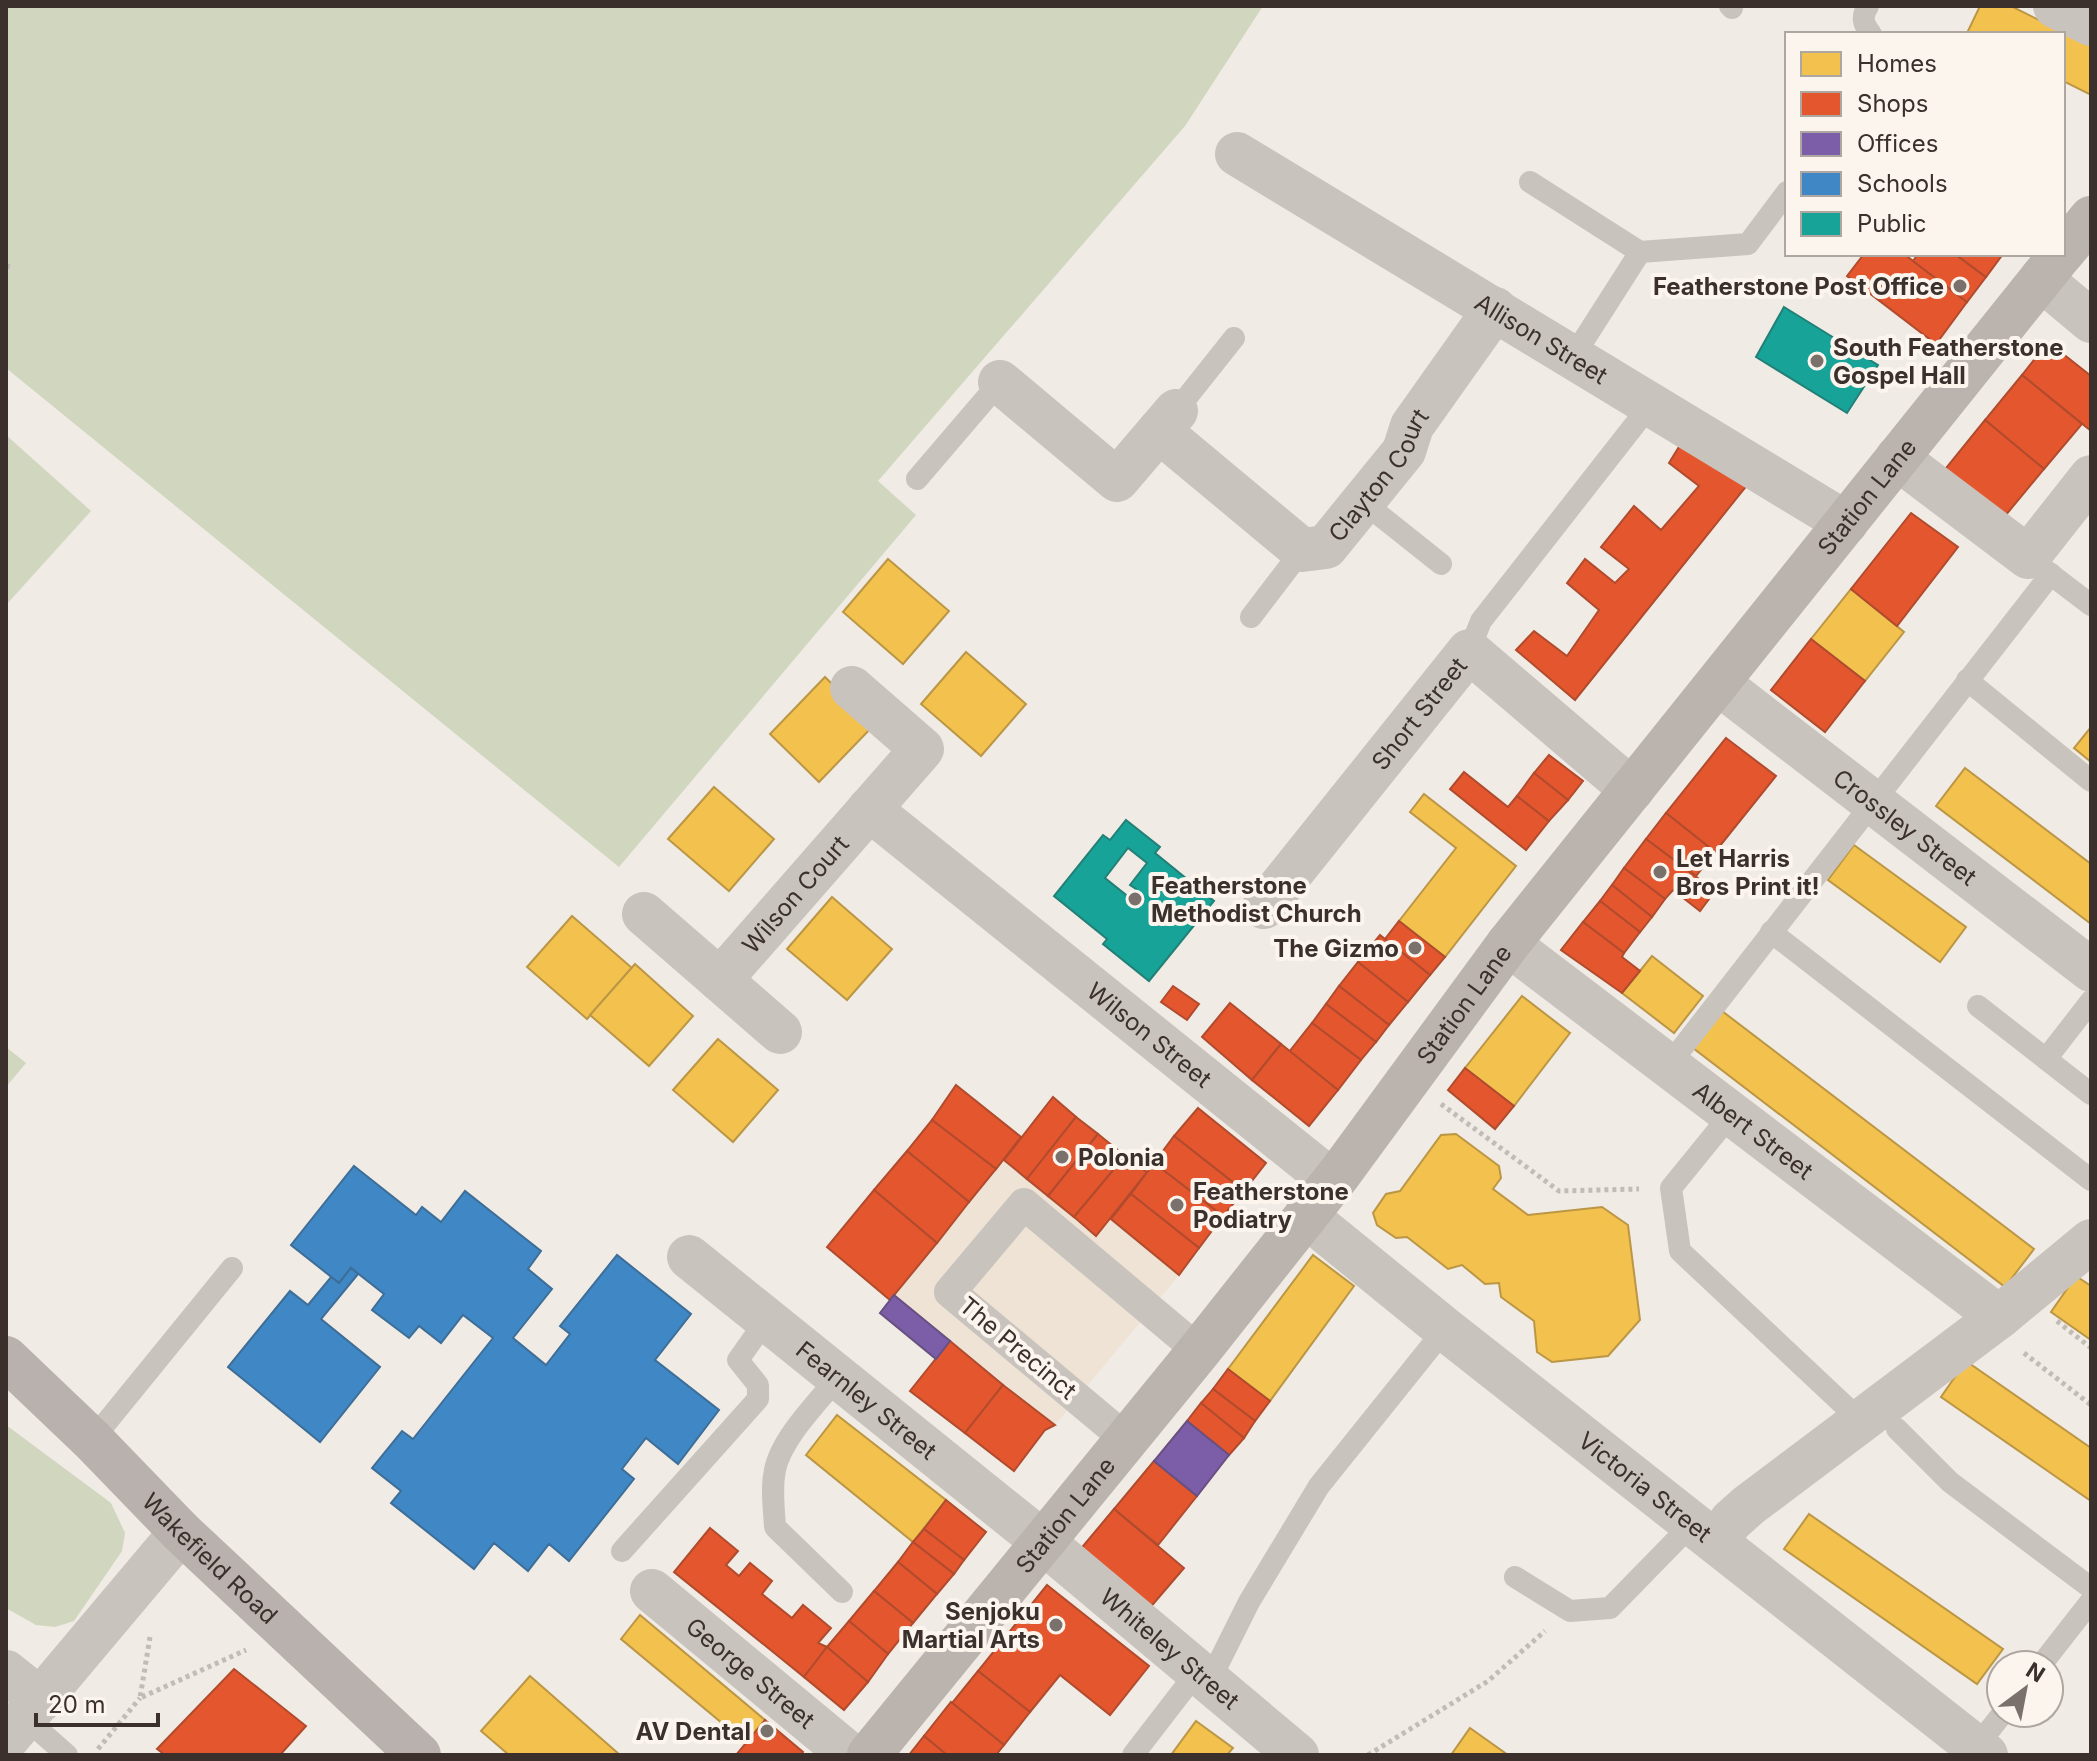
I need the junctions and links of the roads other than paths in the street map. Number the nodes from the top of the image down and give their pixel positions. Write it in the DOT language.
graph roads {
  1 [pos="1868,6"];
  2 [pos="2055,6"];
  3 [pos="2091,24"];
  4 [pos="1870,32"];
  5 [pos="1237,154"];
  6 [pos="1530,182"];
  7 [pos="1785,195"];
  8 [pos="2091,218"];
  9 [pos="2065,250"];
  10 [pos="1640,252"];
  11 [pos="2055,262"];
  12 [pos="1495,309"];
  13 [pos="2091,321"];
  14 [pos="1234,338"];
  15 [pos="1573,357"];
  16 [pos="1000,382"];
  17 [pos="1651,404"];
  18 [pos="1168,421"];
  19 [pos="1897,458"];
  20 [pos="2091,477"];
  21 [pos="917,479"];
  22 [pos="1363,502"];
  23 [pos="1846,523"];
  24 [pos="1302,550"];
  25 [pos="1441,564"];
  26 [pos="2039,566"];
  27 [pos="2091,605"];
  28 [pos="1251,617"];
  29 [pos="1469,651"];
  30 [pos="1967,680"];
  31 [pos="1718,683"];
  32 [pos="852,688"];
  33 [pos="2091,781"];
  34 [pos="1632,790"];
  35 [pos="1872,802"];
  36 [pos="869,809"];
  37 [pos="1264,907"];
  38 [pos="644,914"];
  39 [pos="1771,932"];
  40 [pos="1508,944"];
  41 [pos="2091,970"];
  42 [pos="720,980"];
  43 [pos="2091,1001"];
  44 [pos="1978,1006"];
  45 [pos="780,1032"];
  46 [pos="2046,1059"];
  47 [pos="1668,1066"];
  48 [pos="2091,1094"];
  49 [pos="1732,1113"];
  50 [pos="2091,1180"];
  51 [pos="1333,1182"];
  52 [pos="1306,1216"];
  53 [pos="2091,1241"];
  54 [pos="689,1257"];
  55 [pos="232,1268"];
  56 [pos="767,1319"];
  57 [pos="1994,1321"];
  58 [pos="1445,1329"];
  59 [pos="1199,1351"];
  60 [pos="6,1358"];
  61 [pos="839,1376"];
  62 [pos="1879,1425"];
  63 [pos="1126,1439"];
  64 [pos="92,1440"];
  65 [pos="181,1532"];
  66 [pos="1704,1533"];
  67 [pos="1043,1542"];
  68 [pos="622,1551"];
  69 [pos="1515,1577"];
  70 [pos="2091,1588"];
  71 [pos="652,1591"];
  72 [pos="842,1592"];
  73 [pos="2091,1601"];
  74 [pos="2054,1649"];
  75 [pos="6,1672"];
  76 [pos="1203,1677"];
  77 [pos="24,1719"];
  78 [pos="1989,1738"];
  79 [pos="67,1755"];
  80 [pos="419,1755"];
  81 [pos="850,1755"];
  82 [pos="869,1755"];
  83 [pos="1133,1755"];
  84 [pos="1297,1755"];
  1 -- 4 [label="lane"];
  2 -- 3 [label="street"];
  5 -- 12 [label="street, Allison Street"];
  6 -- 10 [label="lane"];
  7 -- 10 [label="lane"];
  8 -- 9 [label="main road, Station Lane"];
  10 -- 15 [label="lane"];
  11 -- 13 [label="street"];
  11 -- 19 [label="main road, Station Lane"];
  12 -- 15 [label="street, Allison Street"];
  12 -- 22 [label="street, Clayton Court"];
  14 -- 18 [label="lane"];
  15 -- 17 [label="street, Allison Street"];
  16 -- 18 [label="street"];
  16 -- 21 [label="lane"];
  17 -- 23 [label="street, Allison Street"];
  17 -- 29 [label="lane"];
  18 -- 24 [label="street, Clayton Court"];
  19 -- 23 [label="main road, Station Lane"];
  19 -- 26 [label="street"];
  20 -- 26 [label="street"];
  22 -- 24 [label="street, Clayton Court"];
  22 -- 25 [label="lane"];
  23 -- 31 [label="main road, Station Lane"];
  24 -- 28 [label="lane"];
  26 -- 27 [label="lane"];
  26 -- 30 [label="lane"];
  29 -- 34 [label="street, Short Street"];
  29 -- 37 [label="street, Short Street"];
  30 -- 33 [label="lane"];
  30 -- 35 [label="lane"];
  31 -- 34 [label="main road, Station Lane"];
  31 -- 35 [label="street, Crossley Street"];
  32 -- 36 [label="street, Wilson Court"];
  34 -- 40 [label="main road, Station Lane"];
  35 -- 39 [label="lane"];
  35 -- 41 [label="street, Crossley Street"];
  36 -- 42 [label="street, Wilson Court"];
  36 -- 51 [label="street, Wilson Street"];
  38 -- 42 [label="street"];
  39 -- 47 [label="lane"];
  39 -- 50 [label="lane"];
  40 -- 47 [label="street, Albert Street"];
  40 -- 51 [label="main road, Station Lane"];
  42 -- 45 [label="street"];
  43 -- 46 [label="lane"];
  44 -- 46 [label="lane"];
  46 -- 48 [label="lane"];
  47 -- 49 [label="street, Albert Street"];
  49 -- 57 [label="street, Albert Street"];
  49 -- 62 [label="lane"];
  51 -- 52 [label="main road, Station Lane"];
  52 -- 58 [label="street, Victoria Street"];
  52 -- 59 [label="main road, Station Lane"];
  53 -- 57 [label="street"];
  54 -- 56 [label="street, Fearnley Street"];
  55 -- 64 [label="lane"];
  56 -- 61 [label="street, Fearnley Street"];
  56 -- 68 [label="lane"];
  57 -- 62 [label="street"];
  58 -- 66 [label="street, Victoria Street"];
  58 -- 76 [label="lane"];
  59 -- 63 [label="main road, Station Lane"];
  59 -- 63 [label="street, The Precinct"];
  60 -- 64 [label="main road, Wakefield Road"];
  61 -- 67 [label="street, Fearnley Street"];
  61 -- 72 [label="lane"];
  62 -- 66 [label="street"];
  62 -- 70 [label="lane"];
  63 -- 67 [label="main road, Station Lane"];
  64 -- 65 [label="main road, Wakefield Road"];
  65 -- 77 [label="street"];
  65 -- 80 [label="main road, Wakefield Road"];
  66 -- 69 [label="lane"];
  66 -- 78 [label="street, Victoria Street"];
  67 -- 76 [label="street, Whiteley Street"];
  67 -- 82 [label="main road, Station Lane"];
  71 -- 81 [label="street, George Street"];
  73 -- 74 [label="lane"];
  75 -- 77 [label="street"];
  76 -- 83 [label="lane"];
  76 -- 84 [label="street, Whiteley Street"];
  77 -- 79 [label="lane"];
}
